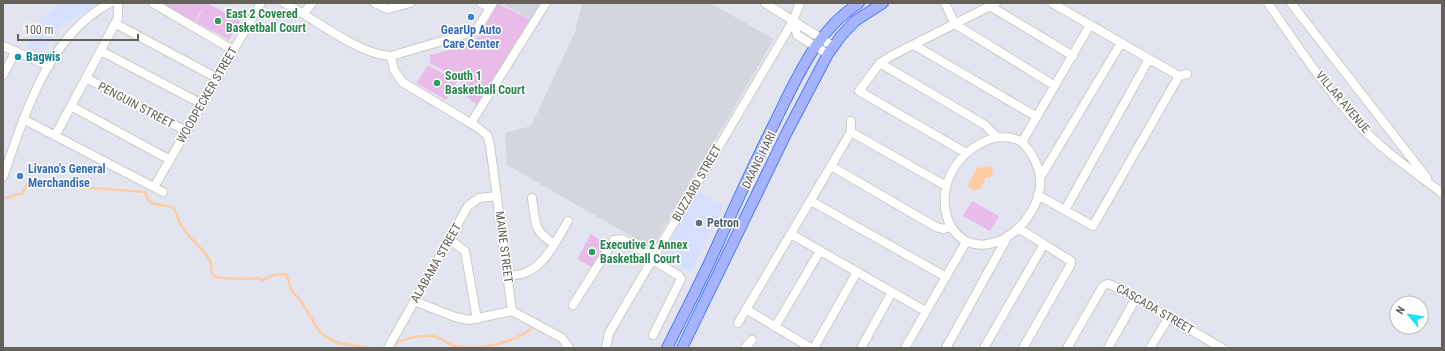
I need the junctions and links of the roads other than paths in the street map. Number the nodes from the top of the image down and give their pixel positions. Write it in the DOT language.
graph roads {
  1 [pos="110,3"];
  2 [pos="118,3"];
  3 [pos="153,3"];
  4 [pos="261,3"];
  5 [pos="284,3"];
  6 [pos="312,3"];
  7 [pos="375,3"];
  8 [pos="410,3"];
  9 [pos="482,3"];
  10 [pos="546,3"];
  11 [pos="765,3"];
  12 [pos="800,3"];
  13 [pos="859,3"];
  14 [pos="884,3"];
  15 [pos="945,3"];
  16 [pos="1052,3"];
  17 [pos="1268,3"];
  18 [pos="1291,3"];
  19 [pos="993,5"];
  20 [pos="492,6"];
  21 [pos="304,13"];
  22 [pos="793,21"];
  23 [pos="116,24"];
  24 [pos="955,24"];
  25 [pos="1090,25"];
  26 [pos="818,42"];
  27 [pos="1120,43"];
  28 [pos="914,45"];
  29 [pos="3,46"];
  30 [pos="233,50"];
  31 [pos="831,50"];
  32 [pos="16,51"];
  33 [pos="101,51"];
  34 [pos="391,56"];
  35 [pos="1073,56"];
  36 [pos="1149,59"];
  37 [pos="880,63"];
  38 [pos="49,66"];
  39 [pos="3,75"];
  40 [pos="86,78"];
  41 [pos="217,78"];
  42 [pos="1055,86"];
  43 [pos="202,104"];
  44 [pos="71,106"];
  45 [pos="1037,117"];
  46 [pos="23,119"];
  47 [pos="852,120"];
  48 [pos="471,123"];
  49 [pos="186,131"];
  50 [pos="852,132"];
  51 [pos="55,136"];
  52 [pos="997,137"];
  53 [pos="1022,142"];
  54 [pos="966,153"];
  55 [pos="170,160"];
  56 [pos="831,166"];
  57 [pos="3,177"];
  58 [pos="1040,178"];
  59 [pos="946,186"];
  60 [pos="154,187"];
  61 [pos="1434,187"];
  62 [pos="162,192"];
  63 [pos="1442,193"];
  64 [pos="1038,195"];
  65 [pos="497,196"];
  66 [pos="532,198"];
  67 [pos="811,201"];
  68 [pos="1065,210"];
  69 [pos="568,221"];
  70 [pos="951,227"];
  71 [pos="1018,228"];
  72 [pos="791,234"];
  73 [pos="1008,236"];
  74 [pos="449,239"];
  75 [pos="719,240"];
  76 [pos="966,242"];
  77 [pos="554,244"];
  78 [pos="1044,244"];
  79 [pos="732,246"];
  80 [pos="820,251"];
  81 [pos="653,258"];
  82 [pos="857,272"];
  83 [pos="508,276"];
  84 [pos="946,277"];
  85 [pos="892,292"];
  86 [pos="1136,298"];
  87 [pos="414,301"];
  88 [pos="573,305"];
  89 [pos="512,310"];
  90 [pos="746,310"];
  91 [pos="925,312"];
  92 [pos="1169,317"];
  93 [pos="477,319"];
  94 [pos="738,323"];
  95 [pos="775,327"];
  96 [pos="654,335"];
  97 [pos="752,340"];
  98 [pos="388,348"];
  99 [pos="569,348"];
  100 [pos="606,348"];
  101 [pos="667,348"];
  102 [pos="682,348"];
  103 [pos="745,348"];
  104 [pos="812,348"];
  105 [pos="861,348"];
  106 [pos="905,348"];
  107 [pos="946,348"];
  108 [pos="984,348"];
  109 [pos="1023,348"];
  110 [pos="1067,348"];
  111 [pos="1108,348"];
  112 [pos="1150,348"];
  113 [pos="1222,348"];
  1 -- 38 [label="street"];
  2 -- 23 [label="street"];
  3 -- 30 [label="street"];
  4 -- 30 [label="street, WOODPECKER STREET"];
  5 -- 21 [label="street"];
  6 -- 21 [label="street"];
  7 -- 8 [label="street"];
  9 -- 20 [label="street"];
  10 -- 48 [label="street"];
  11 -- 22 [label="street"];
  12 -- 22 [label="street, BUZZARD STREET"];
  13 -- 26 [label="main road, DAANG HARI"];
  14 -- 31 [label="main road, DAANG HARI"];
  15 -- 24 [label="street"];
  16 -- 25 [label="street"];
  17 -- 61 [label="street, VILLAR AVENUE"];
  18 -- 61 [label="street, VILLAR AVENUE"];
  19 -- 24 [label="street"];
  19 -- 35 [label="street"];
  20 -- 34 [label="street"];
  21 -- 34 [label="street"];
  22 -- 26 [label="street"];
  22 -- 81 [label="street, BUZZARD STREET"];
  23 -- 33 [label="street"];
  23 -- 41 [label="street"];
  24 -- 28 [label="street"];
  24 -- 42 [label="street"];
  25 -- 27 [label="street"];
  25 -- 35 [label="street"];
  26 -- 31 [label="street"];
  26 -- 75 [label="main road, DAANG HARI"];
  27 -- 36 [label="street"];
  27 -- 58 [label="street"];
  28 -- 37 [label="street"];
  28 -- 45 [label="street"];
  29 -- 32 [label="street"];
  30 -- 41 [label="street, WOODPECKER STREET"];
  31 -- 79 [label="main road, DAANG HARI"];
  32 -- 38 [label="street"];
  32 -- 39 [label="street"];
  33 -- 40 [label="street"];
  33 -- 43 [label="street"];
  34 -- 48 [label="street, MAINE STREET"];
  35 -- 42 [label="street"];
  36 -- 68 [label="street"];
  36 -- 68 [label="street"];
  37 -- 52 [label="street"];
  37 -- 54 [label="street"];
  38 -- 46 [label="street"];
  40 -- 44 [label="street"];
  40 -- 49 [label="street, PENGUIN STREET"];
  41 -- 43 [label="street, WOODPECKER STREET"];
  42 -- 45 [label="street"];
  43 -- 49 [label="street, WOODPECKER STREET"];
  44 -- 51 [label="street"];
  44 -- 55 [label="street"];
  45 -- 53 [label="street"];
  46 -- 51 [label="street"];
  46 -- 57 [label="street"];
  47 -- 50 [label="street"];
  48 -- 65 [label="street, MAINE STREET"];
  49 -- 55 [label="street, WOODPECKER STREET"];
  50 -- 56 [label="street"];
  50 -- 59 [label="street"];
  51 -- 60 [label="street"];
  52 -- 53 [label="street"];
  52 -- 54 [label="street"];
  53 -- 58 [label="street"];
  54 -- 59 [label="street"];
  55 -- 60 [label="street, WOODPECKER STREET"];
  56 -- 67 [label="street"];
  56 -- 70 [label="street"];
  58 -- 64 [label="street"];
  59 -- 70 [label="street"];
  60 -- 62 [label="street"];
  61 -- 63 [label="street, VILLAR AVENUE"];
  64 -- 68 [label="street"];
  64 -- 71 [label="street"];
  65 -- 74 [label="street, ALABAMA STREET"];
  65 -- 83 [label="street, MAINE STREET"];
  66 -- 77 [label="street"];
  67 -- 72 [label="street"];
  67 -- 84 [label="street"];
  69 -- 77 [label="street"];
  70 -- 76 [label="street"];
  71 -- 73 [label="street"];
  71 -- 78 [label="street"];
  72 -- 80 [label="street"];
  72 -- 90 [label="street"];
  73 -- 76 [label="street"];
  73 -- 107 [label="street"];
  74 -- 87 [label="street, ALABAMA STREET"];
  74 -- 93 [label="street"];
  75 -- 79 [label="main road"];
  75 -- 101 [label="main road, DAANG HARI"];
  76 -- 84 [label="street"];
  77 -- 83 [label="street"];
  78 -- 108 [label="street"];
  78 -- 109 [label="street"];
  79 -- 102 [label="main road, DAANG HARI"];
  80 -- 82 [label="street"];
  80 -- 95 [label="street"];
  81 -- 88 [label="street"];
  81 -- 96 [label="street"];
  81 -- 100 [label="street, BUZZARD STREET"];
  82 -- 85 [label="street"];
  82 -- 104 [label="street"];
  83 -- 89 [label="street, MAINE STREET"];
  84 -- 91 [label="street"];
  85 -- 91 [label="street"];
  85 -- 105 [label="street"];
  86 -- 92 [label="street, CASCADA STREET"];
  86 -- 110 [label="street, CASCADA STREET"];
  86 -- 111 [label="street"];
  87 -- 93 [label="street"];
  87 -- 98 [label="street, ALABAMA STREET"];
  89 -- 93 [label="street"];
  89 -- 99 [label="street"];
  90 -- 94 [label="street"];
  90 -- 95 [label="street"];
  91 -- 106 [label="street"];
  92 -- 112 [label="street"];
  92 -- 113 [label="street, CASCADA STREET"];
  95 -- 104 [label="street"];
  97 -- 103 [label="street"];
}
